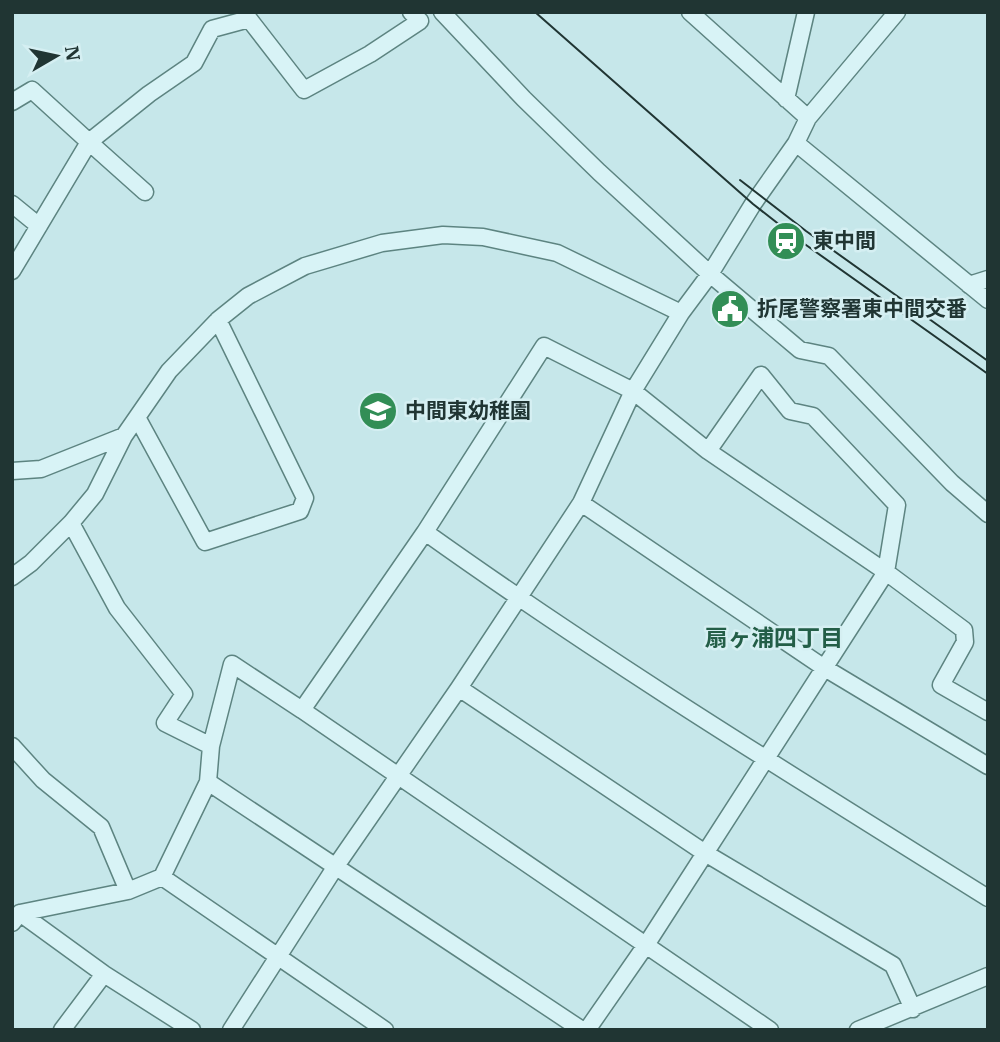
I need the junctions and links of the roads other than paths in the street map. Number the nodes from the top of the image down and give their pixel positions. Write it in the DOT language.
graph roads {
  1 [pos="411,12"];
  2 [pos="442,12"];
  3 [pos="690,12"];
  4 [pos="806,12"];
  5 [pos="897,12"];
  6 [pos="786,99"];
  7 [pos="12,102"];
  8 [pos="808,118"];
  9 [pos="89,142"];
  10 [pos="796,144"];
  11 [pos="145,192"];
  12 [pos="12,204"];
  13 [pos="39,226"];
  14 [pos="12,271"];
  15 [pos="710,274"];
  16 [pos="988,279"];
  17 [pos="969,285"];
  18 [pos="988,300"];
  19 [pos="681,313"];
  20 [pos="218,320"];
  21 [pos="633,391"];
  22 [pos="138,419"];
  23 [pos="124,436"];
  24 [pos="708,451"];
  25 [pos="12,471"];
  26 [pos="580,503"];
  27 [pos="988,514"];
  28 [pos="71,523"];
  29 [pos="425,532"];
  30 [pos="886,572"];
  31 [pos="12,577"];
  32 [pos="516,597"];
  33 [pos="823,667"];
  34 [pos="459,688"];
  35 [pos="302,710"];
  36 [pos="988,712"];
  37 [pos="12,746"];
  38 [pos="211,746"];
  39 [pos="765,759"];
  40 [pos="988,766"];
  41 [pos="398,775"];
  42 [pos="208,782"];
  43 [pos="705,853"];
  44 [pos="336,866"];
  45 [pos="162,877"];
  46 [pos="128,891"];
  47 [pos="988,898"];
  48 [pos="16,918"];
  49 [pos="646,945"];
  50 [pos="278,957"];
  51 [pos="104,974"];
  52 [pos="988,976"];
  53 [pos="912,1009"];
  54 [pos="62,1030"];
  55 [pos="192,1030"];
  56 [pos="231,1030"];
  57 [pos="385,1030"];
  58 [pos="585,1030"];
  59 [pos="770,1030"];
  60 [pos="858,1030"];
  1 -- 9 [label="street"];
  2 -- 15 [label="street"];
  3 -- 6 [label="street"];
  4 -- 6 [label="street"];
  5 -- 8 [label="street"];
  6 -- 8 [label="street"];
  7 -- 9 [label="street"];
  8 -- 10 [label="street"];
  9 -- 11 [label="street"];
  9 -- 13 [label="street"];
  10 -- 15 [label="street"];
  10 -- 17 [label="street"];
  12 -- 13 [label="street"];
  13 -- 14 [label="street"];
  15 -- 19 [label="street"];
  15 -- 27 [label="street"];
  16 -- 17 [label="street"];
  17 -- 18 [label="street"];
  19 -- 20 [label="street"];
  19 -- 21 [label="street"];
  20 -- 22 [label="street"];
  20 -- 22 [label="street"];
  21 -- 24 [label="street"];
  21 -- 26 [label="street"];
  21 -- 29 [label="street"];
  22 -- 23 [label="street"];
  23 -- 25 [label="street"];
  23 -- 28 [label="street"];
  24 -- 30 [label="street"];
  24 -- 30 [label="street"];
  26 -- 32 [label="street"];
  26 -- 33 [label="street"];
  28 -- 31 [label="street"];
  28 -- 38 [label="street"];
  29 -- 32 [label="street"];
  29 -- 35 [label="street"];
  30 -- 33 [label="street"];
  30 -- 36 [label="street"];
  32 -- 34 [label="street"];
  32 -- 39 [label="street"];
  33 -- 39 [label="street"];
  33 -- 40 [label="street"];
  34 -- 41 [label="street"];
  34 -- 43 [label="street"];
  35 -- 38 [label="street"];
  35 -- 41 [label="street"];
  37 -- 46 [label="street"];
  38 -- 42 [label="street"];
  39 -- 43 [label="street"];
  39 -- 47 [label="street"];
  41 -- 44 [label="street"];
  41 -- 49 [label="street"];
  42 -- 44 [label="street"];
  42 -- 45 [label="street"];
  43 -- 49 [label="street"];
  43 -- 53 [label="street"];
  44 -- 50 [label="street"];
  44 -- 58 [label="street"];
  45 -- 46 [label="street"];
  45 -- 50 [label="street"];
  46 -- 48 [label="street"];
  48 -- 51 [label="street"];
  49 -- 58 [label="street"];
  49 -- 59 [label="street"];
  50 -- 56 [label="street"];
  50 -- 57 [label="street"];
  51 -- 54 [label="street"];
  51 -- 55 [label="street"];
  52 -- 53 [label="street"];
  53 -- 60 [label="street"];
}
